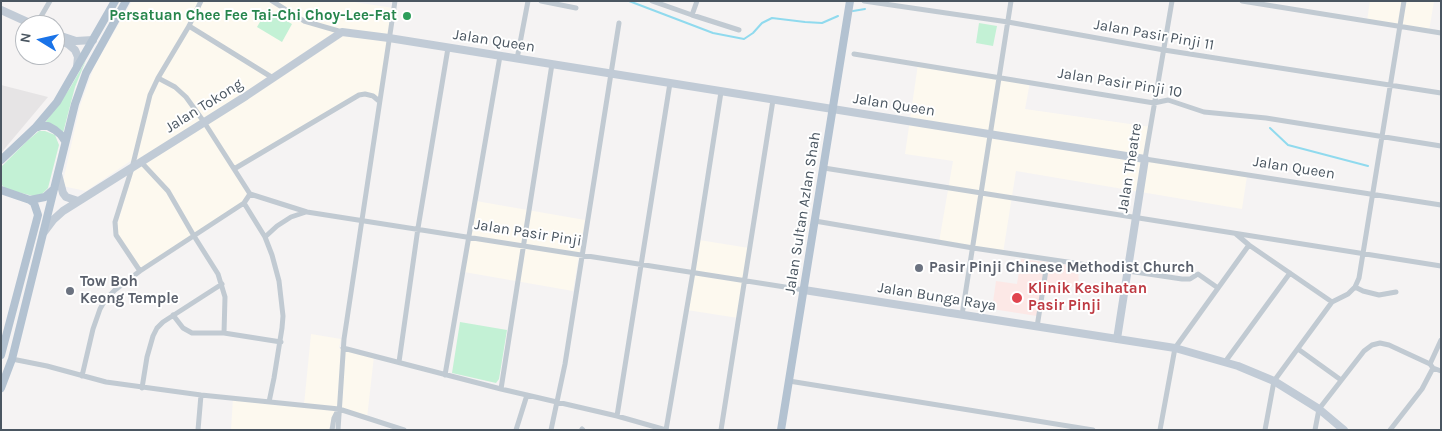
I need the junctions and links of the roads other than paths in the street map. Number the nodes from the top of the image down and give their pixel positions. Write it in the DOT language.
graph roads {
  1 [pos="50,1"];
  2 [pos="115,1"];
  3 [pos="126,1"];
  4 [pos="201,1"];
  5 [pos="395,1"];
  6 [pos="528,1"];
  7 [pos="540,1"];
  8 [pos="652,1"];
  9 [pos="697,1"];
  10 [pos="850,1"];
  11 [pos="864,1"];
  12 [pos="1011,1"];
  13 [pos="1172,1"];
  14 [pos="1242,1"];
  15 [pos="1404,1"];
  16 [pos="275,2"];
  17 [pos="576,8"];
  18 [pos="1,10"];
  19 [pos="41,15"];
  20 [pos="692,15"];
  21 [pos="15,16"];
  22 [pos="1008,22"];
  23 [pos="619,23"];
  24 [pos="189,26"];
  25 [pos="1400,26"];
  26 [pos="739,30"];
  27 [pos="342,32"];
  28 [pos="1441,33"];
  29 [pos="65,37"];
  30 [pos="389,38"];
  31 [pos="93,40"];
  32 [pos="65,43"];
  33 [pos="448,48"];
  34 [pos="1164,50"];
  35 [pos="854,54"];
  36 [pos="500,56"];
  37 [pos="517,59"];
  38 [pos="552,64"];
  39 [pos="76,69"];
  40 [pos="610,74"];
  41 [pos="999,77"];
  42 [pos="158,78"];
  43 [pos="273,78"];
  44 [pos="670,83"];
  45 [pos="1391,86"];
  46 [pos="721,92"];
  47 [pos="1441,93"];
  48 [pos="773,100"];
  49 [pos="379,101"];
  50 [pos="1154,103"];
  51 [pos="833,110"];
  52 [pos="204,122"];
  53 [pos="35,128"];
  54 [pos="990,134"];
  55 [pos="1383,137"];
  56 [pos="65,141"];
  57 [pos="1441,146"];
  58 [pos="2,159"];
  59 [pos="1145,159"];
  60 [pos="141,162"];
  61 [pos="132,168"];
  62 [pos="824,168"];
  63 [pos="234,170"];
  64 [pos="58,173"];
  65 [pos="54,189"];
  66 [pos="2,192"];
  67 [pos="981,193"];
  68 [pos="250,194"];
  69 [pos="1373,195"];
  70 [pos="30,200"];
  71 [pos="78,201"];
  72 [pos="244,203"];
  73 [pos="1441,205"];
  74 [pos="307,212"];
  75 [pos="1136,217"];
  76 [pos="362,220"];
  77 [pos="815,221"];
  78 [pos="418,228"];
  79 [pos="44,232"];
  80 [pos="1235,233"];
  81 [pos="194,236"];
  82 [pos="468,236"];
  83 [pos="265,237"];
  84 [pos="524,245"];
  85 [pos="1249,245"];
  86 [pos="973,248"];
  87 [pos="1364,254"];
  88 [pos="582,255"];
  89 [pos="641,264"];
  90 [pos="1441,266"];
  91 [pos="1046,270"];
  92 [pos="1128,270"];
  93 [pos="140,271"];
  94 [pos="693,272"];
  95 [pos="1290,273"];
  96 [pos="744,280"];
  97 [pos="222,284"];
  98 [pos="1355,286"];
  99 [pos="1218,288"];
  100 [pos="804,290"];
  101 [pos="1396,292"];
  102 [pos="1332,302"];
  103 [pos="173,315"];
  104 [pos="962,315"];
  105 [pos="1037,327"];
  106 [pos="224,334"];
  107 [pos="1117,339"];
  108 [pos="1441,340"];
  109 [pos="281,342"];
  110 [pos="343,348"];
  111 [pos="1175,348"];
  112 [pos="1298,349"];
  113 [pos="1,355"];
  114 [pos="12,359"];
  115 [pos="399,362"];
  116 [pos="1225,362"];
  117 [pos="1431,366"];
  118 [pos="1441,370"];
  119 [pos="445,375"];
  120 [pos="82,376"];
  121 [pos="1341,380"];
  122 [pos="789,381"];
  123 [pos="1274,381"];
  124 [pos="1,388"];
  125 [pos="142,388"];
  126 [pos="501,389"];
  127 [pos="527,395"];
  128 [pos="201,396"];
  129 [pos="557,401"];
  130 [pos="269,402"];
  131 [pos="339,409"];
  132 [pos="1319,409"];
  133 [pos="618,416"];
  134 [pos="1050,423"];
  135 [pos="648,427"];
  136 [pos="198,430"];
  137 [pos="332,430"];
  138 [pos="338,430"];
  139 [pos="404,430"];
  140 [pos="516,430"];
  141 [pos="551,430"];
  142 [pos="666,430"];
  143 [pos="721,430"];
  144 [pos="781,430"];
  145 [pos="1049,430"];
  146 [pos="1093,430"];
  147 [pos="1160,430"];
  148 [pos="1266,430"];
  149 [pos="1315,430"];
  150 [pos="1344,430"];
  151 [pos="1390,430"];
  1 -- 19 [label="street"];
  2 -- 31 [label="main road"];
  3 -- 56 [label="main road"];
  4 -- 24 [label="street"];
  5 -- 30 [label="street"];
  6 -- 37 [label="street"];
  7 -- 17 [label="street"];
  8 -- 20 [label="street"];
  9 -- 20 [label="street"];
  10 -- 51 [label="main road, Jalan Sultan Azlan Shah"];
  11 -- 22 [label="street, Jalan Pasir Pinji 11"];
  12 -- 22 [label="street"];
  13 -- 34 [label="street, Jalan Theatre"];
  14 -- 25 [label="street"];
  15 -- 25 [label="street"];
  16 -- 27 [label="street"];
  18 -- 21 [label="main road"];
  20 -- 26 [label="street"];
  22 -- 34 [label="street, Jalan Pasir Pinji 11"];
  22 -- 41 [label="street"];
  23 -- 40 [label="street"];
  24 -- 42 [label="street"];
  24 -- 43 [label="street"];
  25 -- 28 [label="street"];
  25 -- 45 [label="street"];
  27 -- 30 [label="main road, Jalan Queen"];
  27 -- 43 [label="main road, Jalan Tokong"];
  29 -- 31 [label="main road"];
  30 -- 33 [label="main road, Jalan Queen"];
  30 -- 49 [label="street"];
  31 -- 39 [label="main road"];
  32 -- 39 [label="main road"];
  33 -- 36 [label="main road, Jalan Queen"];
  33 -- 78 [label="street"];
  34 -- 45 [label="street, Jalan Pasir Pinji 11"];
  34 -- 50 [label="street, Jalan Theatre"];
  35 -- 41 [label="street, Jalan Pasir Pinji 10"];
  36 -- 37 [label="main road, Jalan Queen"];
  36 -- 82 [label="street"];
  37 -- 38 [label="main road, Jalan Queen"];
  38 -- 40 [label="main road, Jalan Queen"];
  38 -- 84 [label="street"];
  39 -- 53 [label="main road"];
  40 -- 44 [label="main road, Jalan Queen"];
  40 -- 88 [label="street"];
  41 -- 50 [label="street, Jalan Pasir Pinji 10"];
  41 -- 54 [label="street"];
  42 -- 52 [label="street"];
  42 -- 61 [label="street"];
  43 -- 52 [label="main road, Jalan Tokong"];
  44 -- 46 [label="main road, Jalan Queen"];
  44 -- 89 [label="street"];
  45 -- 47 [label="street, Jalan Pasir Pinji 11"];
  45 -- 55 [label="street"];
  46 -- 48 [label="main road, Jalan Queen"];
  46 -- 94 [label="street"];
  48 -- 51 [label="main road, Jalan Queen"];
  48 -- 96 [label="street"];
  49 -- 63 [label="street"];
  49 -- 76 [label="street"];
  50 -- 55 [label="street, Jalan Pasir Pinji 10"];
  50 -- 59 [label="street, Jalan Theatre"];
  51 -- 54 [label="main road, Jalan Queen"];
  51 -- 62 [label="main road, Jalan Sultan Azlan Shah"];
  52 -- 60 [label="main road, Jalan Tokong"];
  52 -- 63 [label="street"];
  53 -- 56 [label="main road"];
  53 -- 58 [label="main road"];
  54 -- 59 [label="main road, Jalan Queen"];
  54 -- 67 [label="street"];
  55 -- 57 [label="street, Jalan Pasir Pinji 10"];
  55 -- 69 [label="street"];
  56 -- 64 [label="main road"];
  59 -- 69 [label="street, Jalan Queen"];
  59 -- 75 [label="main road, Jalan Theatre"];
  60 -- 61 [label="main road, Jalan Tokong"];
  60 -- 81 [label="street"];
  61 -- 71 [label="main road, Jalan Tokong"];
  61 -- 93 [label="street"];
  62 -- 67 [label="street"];
  62 -- 77 [label="main road, Jalan Sultan Azlan Shah"];
  63 -- 68 [label="street"];
  64 -- 65 [label="main road"];
  64 -- 71 [label="main road"];
  65 -- 70 [label="main road"];
  65 -- 79 [label="main road"];
  66 -- 70 [label="main road"];
  67 -- 75 [label="street"];
  67 -- 86 [label="street"];
  68 -- 72 [label="street"];
  68 -- 74 [label="street, Jalan Pasir Pinji"];
  69 -- 73 [label="street, Jalan Queen"];
  69 -- 87 [label="street"];
  70 -- 113 [label="main road"];
  71 -- 79 [label="main road, Jalan Tokong"];
  72 -- 81 [label="street"];
  72 -- 83 [label="street"];
  74 -- 76 [label="street, Jalan Pasir Pinji"];
  74 -- 83 [label="street"];
  75 -- 80 [label="street"];
  75 -- 92 [label="main road, Jalan Theatre"];
  76 -- 78 [label="street, Jalan Pasir Pinji"];
  76 -- 110 [label="street"];
  77 -- 86 [label="street"];
  77 -- 100 [label="main road, Jalan Sultan Azlan Shah"];
  78 -- 82 [label="street, Jalan Pasir Pinji"];
  78 -- 115 [label="street"];
  79 -- 114 [label="main road"];
  80 -- 85 [label="street"];
  80 -- 87 [label="street"];
  81 -- 93 [label="street"];
  81 -- 97 [label="street"];
  82 -- 84 [label="street, Jalan Pasir Pinji"];
  82 -- 119 [label="street"];
  83 -- 109 [label="street"];
  84 -- 88 [label="street, Jalan Pasir Pinji"];
  84 -- 126 [label="street"];
  85 -- 95 [label="street"];
  85 -- 99 [label="street"];
  86 -- 92 [label="street"];
  86 -- 104 [label="street"];
  87 -- 90 [label="street"];
  87 -- 98 [label="street"];
  88 -- 89 [label="street, Jalan Pasir Pinji"];
  88 -- 129 [label="street"];
  89 -- 94 [label="street, Jalan Pasir Pinji"];
  89 -- 133 [label="street"];
  91 -- 105 [label="street"];
  92 -- 99 [label="street"];
  92 -- 107 [label="main road, Jalan Theatre"];
  93 -- 120 [label="street"];
  94 -- 96 [label="street, Jalan Pasir Pinji"];
  94 -- 142 [label="street"];
  95 -- 102 [label="street"];
  95 -- 116 [label="street"];
  96 -- 100 [label="street, Jalan Pasir Pinji"];
  96 -- 143 [label="street"];
  97 -- 103 [label="street"];
  97 -- 106 [label="street"];
  98 -- 101 [label="street"];
  98 -- 102 [label="street"];
  99 -- 111 [label="street"];
  100 -- 104 [label="main road, Jalan Bunga Raya"];
  100 -- 122 [label="main road, Jalan Sultan Azlan Shah"];
  102 -- 112 [label="street"];
  103 -- 106 [label="street"];
  103 -- 125 [label="street"];
  104 -- 105 [label="main road, Jalan Bunga Raya"];
  105 -- 107 [label="main road, Jalan Bunga Raya"];
  106 -- 109 [label="street"];
  107 -- 111 [label="main road, Jalan Bunga Raya"];
  108 -- 117 [label="street"];
  109 -- 130 [label="street"];
  110 -- 115 [label="street"];
  110 -- 131 [label="street"];
  111 -- 116 [label="main road, Jalan Bunga Raya"];
  111 -- 147 [label="street"];
  112 -- 121 [label="street"];
  112 -- 123 [label="street"];
  114 -- 120 [label="street"];
  114 -- 124 [label="main road"];
  115 -- 119 [label="street"];
  116 -- 123 [label="main road, Jalan Bunga Raya"];
  117 -- 118 [label="street"];
  117 -- 121 [label="street"];
  117 -- 151 [label="street"];
  119 -- 126 [label="street"];
  120 -- 125 [label="street"];
  121 -- 132 [label="street"];
  122 -- 134 [label="street"];
  122 -- 144 [label="main road, Jalan Sultan Azlan Shah"];
  123 -- 132 [label="main road, Jalan Bunga Raya"];
  123 -- 148 [label="street"];
  125 -- 128 [label="street"];
  126 -- 127 [label="street"];
  127 -- 129 [label="street"];
  127 -- 140 [label="street"];
  128 -- 130 [label="street"];
  128 -- 136 [label="street"];
  129 -- 133 [label="street"];
  129 -- 141 [label="street"];
  130 -- 131 [label="street"];
  131 -- 137 [label="street"];
  131 -- 138 [label="street"];
  131 -- 139 [label="street"];
  132 -- 149 [label="street"];
  132 -- 150 [label="main road, Jalan Bunga Raya"];
  133 -- 135 [label="street"];
  134 -- 145 [label="street"];
  134 -- 146 [label="street"];
  135 -- 142 [label="street"];
}
